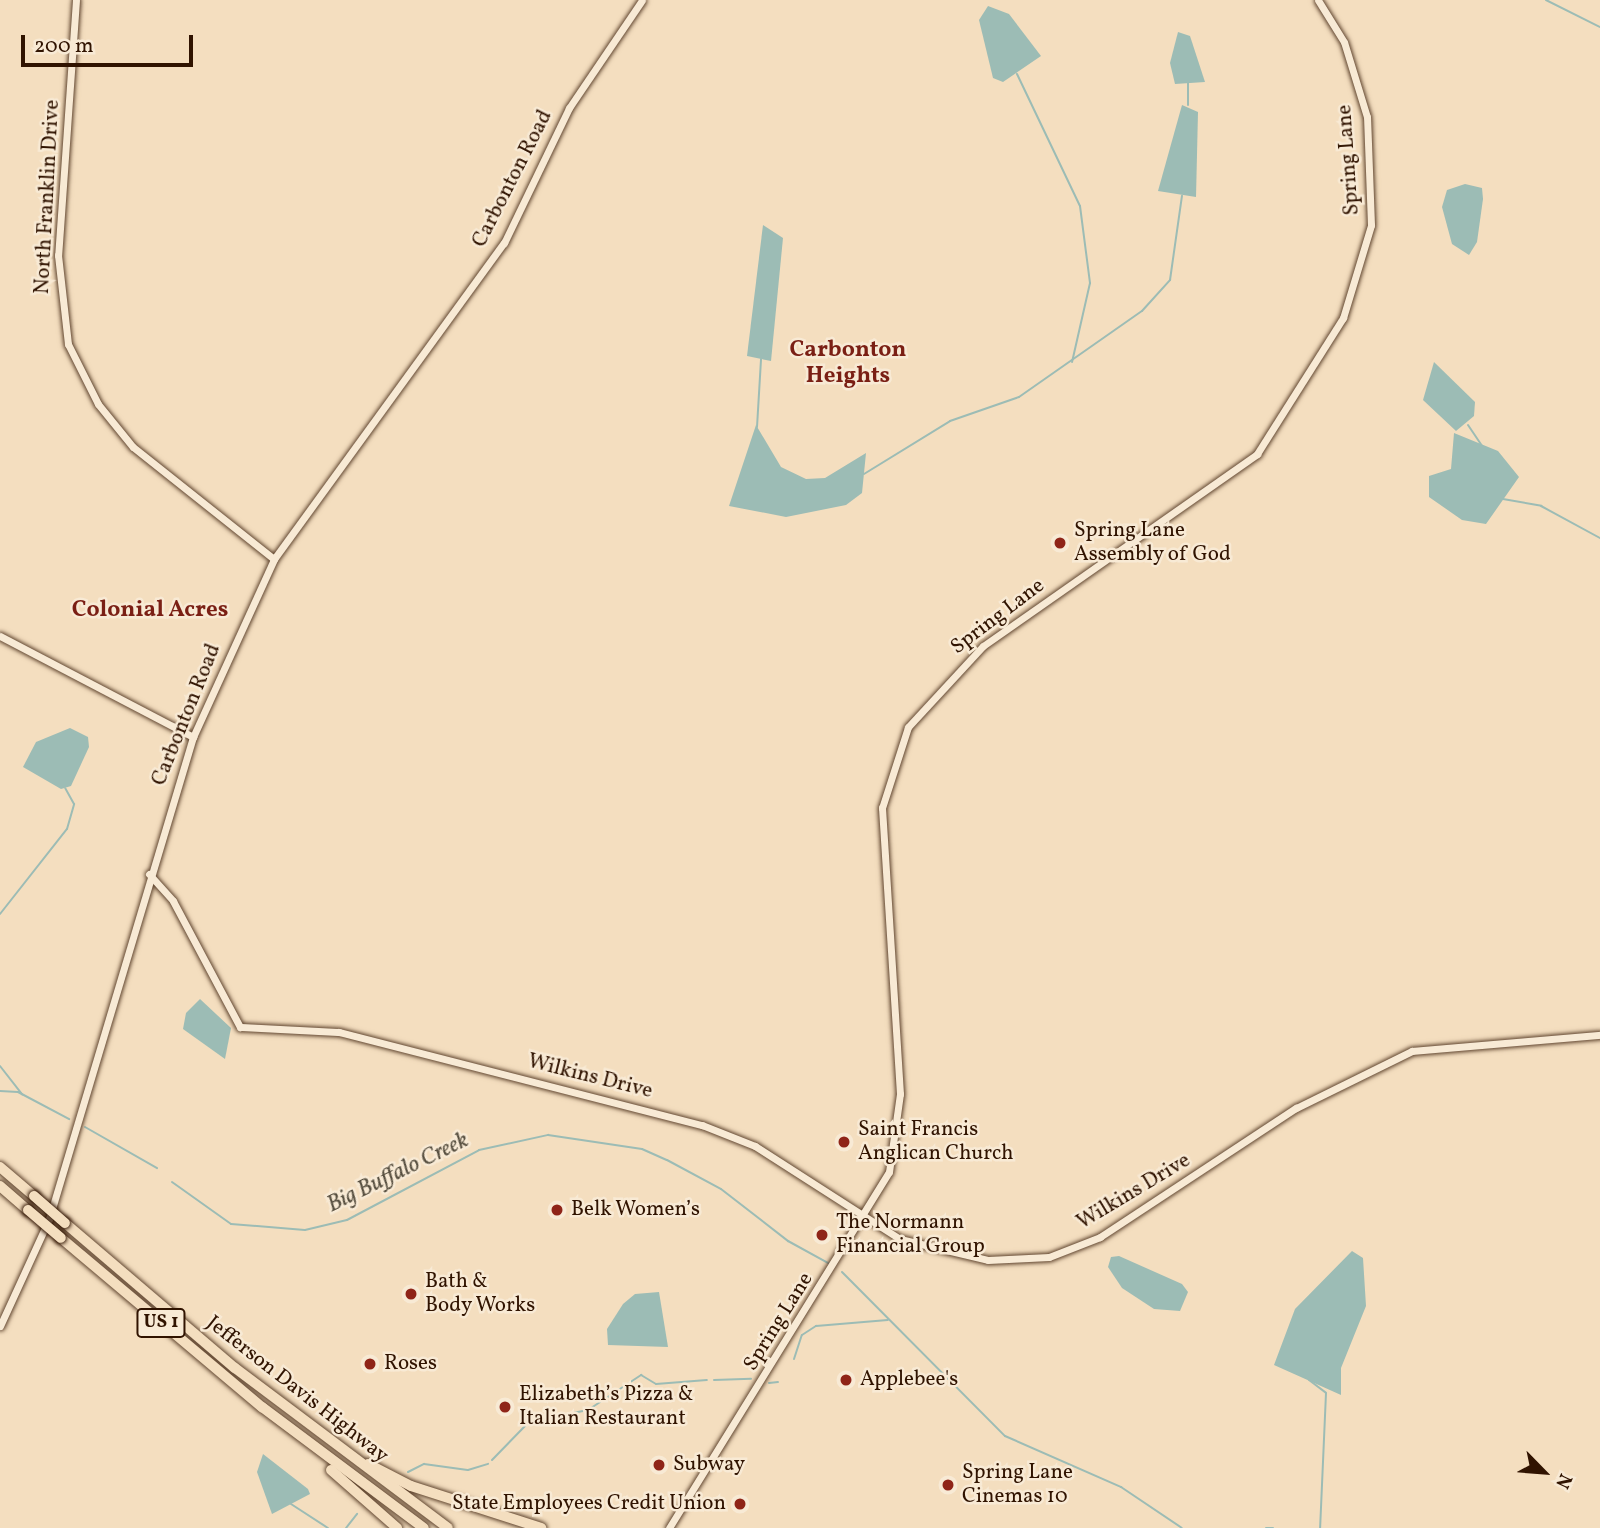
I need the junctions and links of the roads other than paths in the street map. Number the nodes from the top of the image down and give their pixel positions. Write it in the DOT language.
graph roads {
  1 [pos="76,0"];
  2 [pos="642,0"];
  3 [pos="1318,0"];
  4 [pos="274,559"];
  5 [pos="0,636"];
  6 [pos="193,737"];
  7 [pos="149,874"];
  8 [pos="1600,1035"];
  9 [pos="0,1167"];
  10 [pos="0,1186"];
  11 [pos="863,1219"];
  12 [pos="0,1326"];
  13 [pos="262,1407"];
  14 [pos="343,1453"];
  15 [pos="397,1528"];
  16 [pos="424,1528"];
  17 [pos="448,1528"];
  18 [pos="541,1528"];
  19 [pos="670,1528"];
  1 -- 4 [label="street, North Franklin Drive"];
  2 -- 4 [label="street, Carbonton Road"];
  3 -- 11 [label="street, Spring Lane"];
  4 -- 6 [label="street, Carbonton Road"];
  5 -- 6 [label="street"];
  6 -- 7 [label="street, Carbonton Road"];
  7 -- 11 [label="street, Wilkins Drive"];
  7 -- 12 [label="street, Carbonton Road"];
  8 -- 11 [label="street, Wilkins Drive"];
  9 -- 14 [label="highway, Jefferson Davis Highway / US 1, bridge"];
  10 -- 13 [label="highway, Jefferson Davis Highway / US 1, bridge"];
  11 -- 19 [label="street, Spring Lane"];
  13 -- 15 [label="highway"];
  13 -- 16 [label="highway, Jefferson Davis Highway / US 1"];
  14 -- 17 [label="highway, Jefferson Davis Highway / US 1"];
  14 -- 18 [label="highway"];
}
